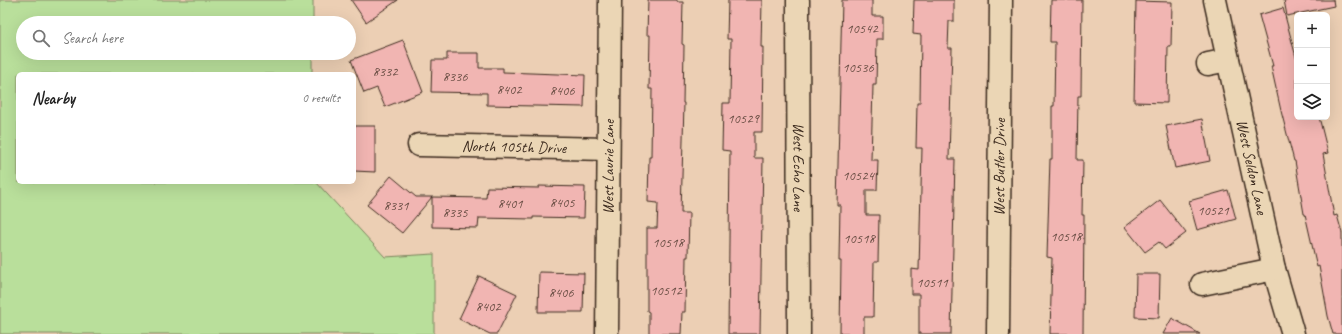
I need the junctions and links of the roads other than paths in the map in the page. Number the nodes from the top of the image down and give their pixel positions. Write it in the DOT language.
graph roads {
  1 [pos="610,0"];
  2 [pos="798,0"];
  3 [pos="1001,0"];
  4 [pos="1214,0"];
  5 [pos="419,145"];
  6 [pos="608,149"];
  7 [pos="1274,269"];
  8 [pos="1202,284"];
  9 [pos="607,334"];
  10 [pos="799,334"];
  11 [pos="998,334"];
  12 [pos="1293,334"];
  1 -- 6 [label="street, West Laurie Lane"];
  2 -- 10 [label="street, West Echo Lane"];
  3 -- 11 [label="street, West Butler Drive"];
  4 -- 7 [label="street, West Seldon Lane"];
  5 -- 6 [label="street, North 105th Drive"];
  6 -- 9 [label="street, West Laurie Lane"];
  7 -- 8 [label="street"];
  7 -- 12 [label="street, West Seldon Lane"];
}
